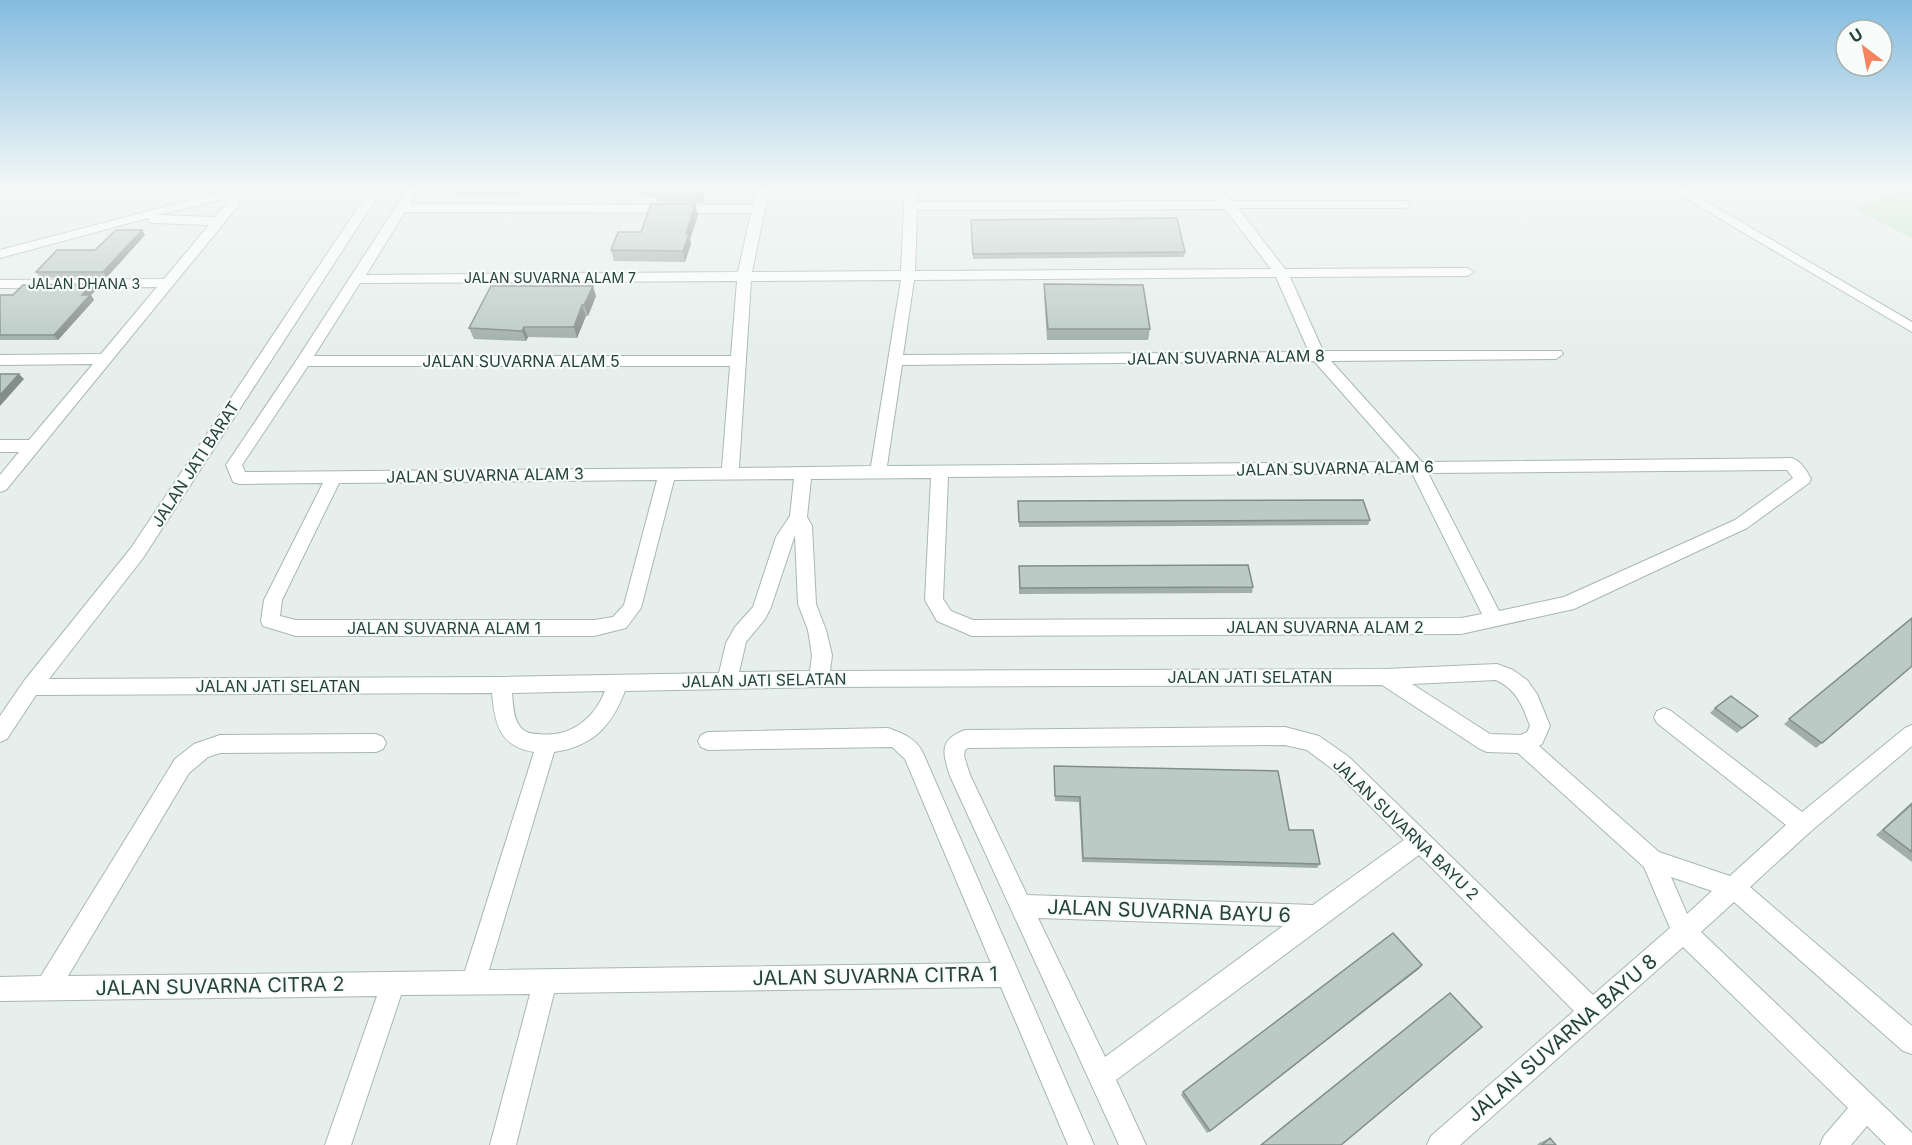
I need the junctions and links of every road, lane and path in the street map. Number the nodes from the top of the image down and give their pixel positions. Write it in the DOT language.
graph roads {
  1 [pos="47,241"];
  2 [pos="202,241"];
  3 [pos="342,241"];
  4 [pos="380,241"];
  5 [pos="751,241"];
  6 [pos="909,241"];
  7 [pos="1257,241"];
  8 [pos="1765,241"];
  9 [pos="0,254"];
  10 [pos="1467,272"];
  11 [pos="1281,273"];
  12 [pos="908,276"];
  13 [pos="744,277"];
  14 [pos="356,279"];
  15 [pos="167,283"];
  16 [pos="0,284"];
  17 [pos="1912,328"];
  18 [pos="1556,354"];
  19 [pos="1318,356"];
  20 [pos="105,359"];
  21 [pos="0,360"];
  22 [pos="895,360"];
  23 [pos="304,361"];
  24 [pos="737,361"];
  25 [pos="0,446"];
  26 [pos="33,446"];
  27 [pos="1792,464"];
  28 [pos="1417,467"];
  29 [pos="940,471"];
  30 [pos="878,472"];
  31 [pos="730,473"];
  32 [pos="803,473"];
  33 [pos="667,474"];
  34 [pos="334,477"];
  35 [pos="0,486"];
  36 [pos="798,517"];
  37 [pos="1494,619"];
  38 [pos="1385,677"];
  39 [pos="819,679"];
  40 [pos="728,681"];
  41 [pos="618,684"];
  42 [pos="501,685"];
  43 [pos="31,687"];
  44 [pos="1664,717"];
  45 [pos="0,733"];
  46 [pos="1912,734"];
  47 [pos="708,741"];
  48 [pos="376,743"];
  49 [pos="1522,744"];
  50 [pos="546,745"];
  51 [pos="1802,825"];
  52 [pos="1420,841"];
  53 [pos="1652,860"];
  54 [pos="1734,888"];
  55 [pos="1022,906"];
  56 [pos="1316,916"];
  57 [pos="1683,931"];
  58 [pos="1007,975"];
  59 [pos="473,982"];
  60 [pos="545,982"];
  61 [pos="393,984"];
  62 [pos="47,988"];
  63 [pos="0,989"];
  64 [pos="1592,1012"];
  65 [pos="1912,1042"];
  66 [pos="1101,1076"];
  67 [pos="1865,1109"];
  68 [pos="338,1145"];
  69 [pos="502,1145"];
  70 [pos="1081,1145"];
  71 [pos="1133,1145"];
  72 [pos="1440,1145"];
  73 [pos="1833,1145"];
  74 [pos="1905,1145"];
  1 -- 9 [label="street"];
  2 -- 15 [label="street"];
  3 -- 43 [label="street, JALAN JATI BARAT"];
  4 -- 14 [label="street"];
  5 -- 13 [label="street"];
  6 -- 12 [label="street"];
  7 -- 11 [label="street"];
  8 -- 17 [label="street"];
  10 -- 11 [label="street, JALAN SUVARNA ALAM 7"];
  11 -- 12 [label="street, JALAN SUVARNA ALAM 7"];
  11 -- 19 [label="street"];
  12 -- 13 [label="street, JALAN SUVARNA ALAM 7"];
  12 -- 22 [label="street"];
  13 -- 14 [label="street, JALAN SUVARNA ALAM 7"];
  13 -- 24 [label="street"];
  14 -- 23 [label="street"];
  15 -- 16 [label="street, JALAN DHANA 3"];
  15 -- 20 [label="street"];
  18 -- 19 [label="street, JALAN SUVARNA ALAM 8"];
  19 -- 22 [label="street, JALAN SUVARNA ALAM 8"];
  19 -- 28 [label="street"];
  20 -- 21 [label="street"];
  20 -- 26 [label="street"];
  22 -- 30 [label="street"];
  23 -- 24 [label="street, JALAN SUVARNA ALAM 5"];
  23 -- 34 [label="street, JALAN SUVARNA ALAM 3"];
  24 -- 31 [label="street"];
  25 -- 26 [label="street"];
  26 -- 35 [label="street"];
  27 -- 28 [label="street, JALAN SUVARNA ALAM 6"];
  27 -- 37 [label="street, JALAN SUVARNA ALAM 2"];
  28 -- 29 [label="street, JALAN SUVARNA ALAM 6"];
  28 -- 37 [label="street"];
  29 -- 30 [label="street, JALAN SUVARNA ALAM 6"];
  29 -- 37 [label="street, JALAN SUVARNA ALAM 2"];
  30 -- 32 [label="street, JALAN SUVARNA ALAM 6"];
  31 -- 32 [label="street, JALAN SUVARNA ALAM 3"];
  31 -- 33 [label="street, JALAN SUVARNA ALAM 3"];
  32 -- 36 [label="street"];
  33 -- 34 [label="street, JALAN SUVARNA ALAM 3"];
  33 -- 34 [label="street, JALAN SUVARNA ALAM 1"];
  36 -- 39 [label="street"];
  36 -- 40 [label="street"];
  38 -- 39 [label="street, JALAN JATI SELATAN"];
  38 -- 49 [label="street"];
  38 -- 49 [label="street, JALAN JATI SELATAN"];
  39 -- 40 [label="street, JALAN JATI SELATAN"];
  40 -- 41 [label="street, JALAN JATI SELATAN"];
  41 -- 42 [label="street, JALAN JATI SELATAN"];
  41 -- 50 [label="street"];
  42 -- 43 [label="street, JALAN JATI SELATAN"];
  42 -- 50 [label="street"];
  43 -- 45 [label="street, JALAN JATI BARAT"];
  44 -- 51 [label="street"];
  46 -- 51 [label="street, JALAN SUVARNA BAYU 8"];
  47 -- 58 [label="street, JALAN SUVARNA CITRA 1"];
  48 -- 62 [label="street"];
  49 -- 53 [label="street"];
  50 -- 59 [label="street"];
  51 -- 54 [label="street, JALAN SUVARNA BAYU 8"];
  52 -- 55 [label="street, JALAN SUVARNA BAYU 2"];
  52 -- 56 [label="street, JALAN SUVARNA BAYU 6"];
  52 -- 64 [label="street, JALAN SUVARNA BAYU 2"];
  53 -- 54 [label="street"];
  53 -- 57 [label="street"];
  54 -- 57 [label="street, JALAN SUVARNA BAYU 8"];
  54 -- 65 [label="street"];
  55 -- 56 [label="street, JALAN SUVARNA BAYU 6"];
  55 -- 66 [label="street"];
  56 -- 66 [label="street, JALAN SUVARNA BAYU 6"];
  57 -- 64 [label="street, JALAN SUVARNA BAYU 8"];
  57 -- 67 [label="street"];
  58 -- 60 [label="street, JALAN SUVARNA CITRA 1"];
  58 -- 70 [label="street"];
  59 -- 60 [label="street, JALAN SUVARNA CITRA 1"];
  59 -- 61 [label="street, JALAN SUVARNA CITRA 2"];
  60 -- 69 [label="street"];
  61 -- 62 [label="street, JALAN SUVARNA CITRA 2"];
  61 -- 68 [label="street"];
  62 -- 63 [label="street, JALAN SUVARNA CITRA 2"];
  64 -- 72 [label="street, JALAN SUVARNA BAYU 8"];
  66 -- 71 [label="street"];
  67 -- 73 [label="street"];
  67 -- 74 [label="street"];
}
